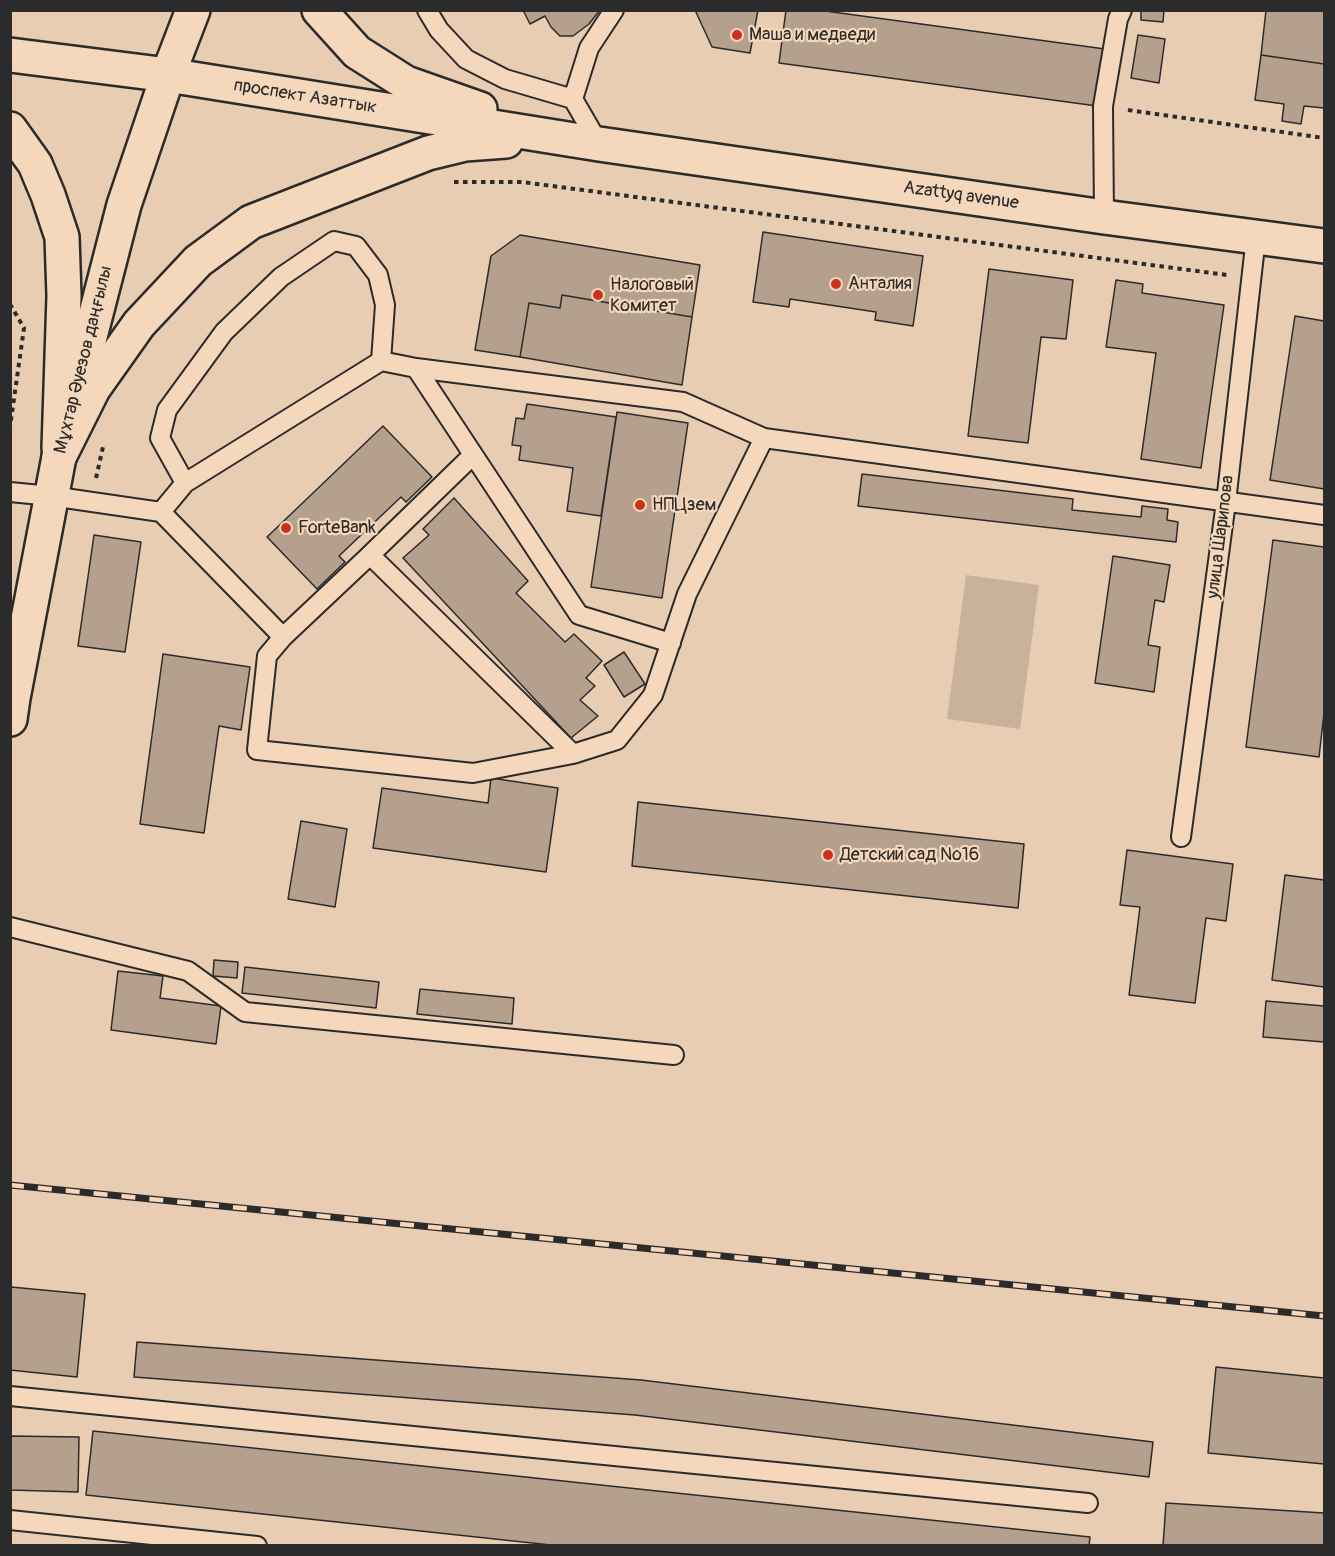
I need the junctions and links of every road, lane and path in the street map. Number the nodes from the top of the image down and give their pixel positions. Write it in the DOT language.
graph roads {
  1 [pos="193,10"];
  2 [pos="319,10"];
  3 [pos="427,10"];
  4 [pos="614,10"];
  5 [pos="1122,10"];
  6 [pos="10,55"];
  7 [pos="168,75"];
  8 [pos="573,99"];
  9 [pos="1103,106"];
  10 [pos="10,129"];
  11 [pos="558,137"];
  12 [pos="1324,138"];
  13 [pos="599,144"];
  14 [pos="452,182"];
  15 [pos="1104,217"];
  16 [pos="1256,237"];
  17 [pos="1324,246"];
  18 [pos="1251,278"];
  19 [pos="10,304"];
  20 [pos="381,360"];
  21 [pos="416,368"];
  22 [pos="10,427"];
  23 [pos="764,438"];
  24 [pos="104,442"];
  25 [pos="473,455"];
  26 [pos="59,457"];
  27 [pos="185,483"];
  28 [pos="10,492"];
  29 [pos="51,496"];
  30 [pos="90,502"];
  31 [pos="1226,502"];
  32 [pos="161,512"];
  33 [pos="1324,515"];
  34 [pos="370,555"];
  35 [pos="283,637"];
  36 [pos="670,643"];
  37 [pos="10,719"];
  38 [pos="573,754"];
  39 [pos="1181,837"];
  40 [pos="10,927"];
  41 [pos="674,1055"];
  42 [pos="10,1396"];
  43 [pos="1088,1503"];
  44 [pos="10,1520"];
  45 [pos="257,1545"];
  1 -- 7 [label="main road, Мұхтар Әуезов даңғылы"];
  2 -- 11 [label="main road"];
  3 -- 8 [label="lane"];
  4 -- 8 [label="lane"];
  5 -- 9 [label="lane"];
  6 -- 7 [label="main road, проспект Азаттык"];
  7 -- 11 [label="main road, проспект Азаттык"];
  7 -- 26 [label="main road, Мұхтар Әуезов даңғылы"];
  8 -- 13 [label="lane"];
  9 -- 12 [label="path"];
  9 -- 15 [label="lane"];
  10 -- 26 [label="main road"];
  11 -- 13 [label="main road, проспект Азаттык"];
  11 -- 26 [label="main road"];
  13 -- 15 [label="main road, Azattyq avenue"];
  14 -- 18 [label="path"];
  15 -- 16 [label="main road, Azattyq avenue"];
  16 -- 17 [label="main road, Azattyq avenue"];
  16 -- 18 [label="lane, улица Шарипова"];
  18 -- 31 [label="lane, улица Шарипова"];
  19 -- 22 [label="path"];
  20 -- 21 [label="lane"];
  20 -- 27 [label="lane"];
  20 -- 27 [label="lane"];
  21 -- 23 [label="lane"];
  21 -- 25 [label="lane"];
  23 -- 31 [label="lane"];
  23 -- 36 [label="lane"];
  24 -- 30 [label="path"];
  25 -- 34 [label="lane"];
  25 -- 36 [label="lane"];
  26 -- 29 [label="main road, Мұхтар Әуезов даңғылы"];
  27 -- 32 [label="lane"];
  28 -- 29 [label="lane"];
  29 -- 30 [label="lane"];
  29 -- 37 [label="main road, Мұхтар Әуезов даңғылы"];
  30 -- 32 [label="lane"];
  31 -- 33 [label="lane"];
  31 -- 39 [label="lane, улица Шарипова"];
  32 -- 35 [label="lane"];
  34 -- 35 [label="lane"];
  34 -- 38 [label="lane"];
  35 -- 38 [label="lane"];
  36 -- 38 [label="lane"];
  40 -- 41 [label="lane"];
  42 -- 43 [label="lane"];
  44 -- 45 [label="lane"];
}
